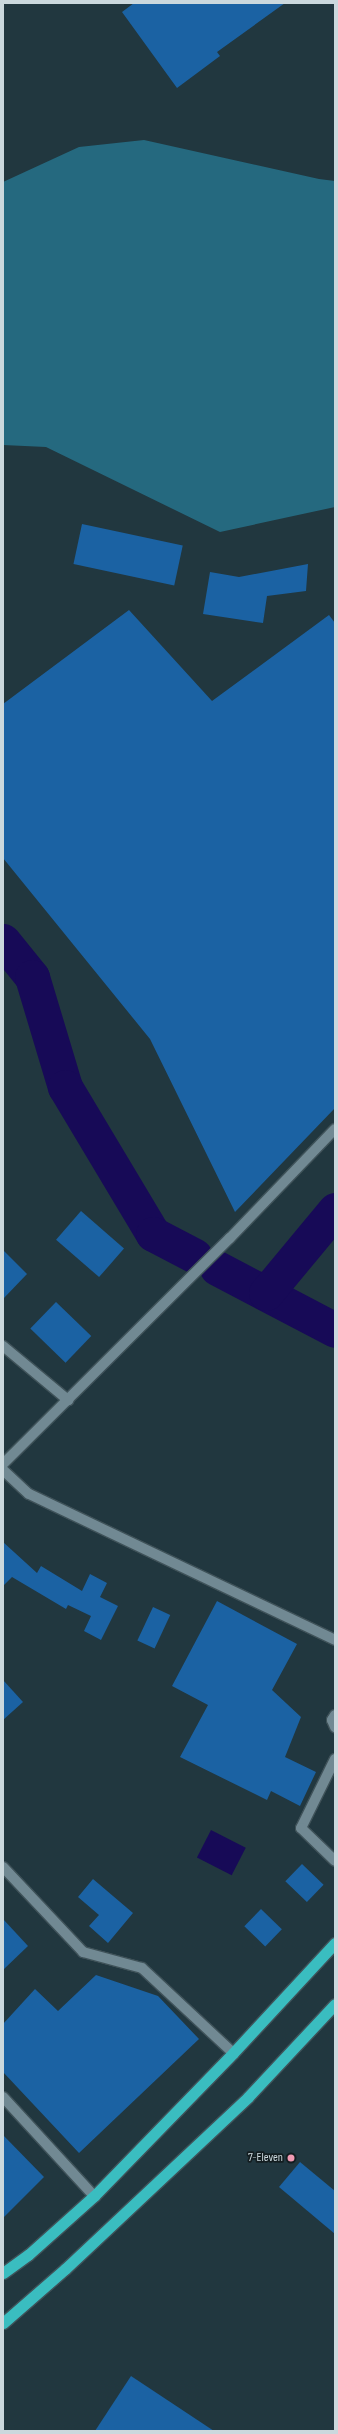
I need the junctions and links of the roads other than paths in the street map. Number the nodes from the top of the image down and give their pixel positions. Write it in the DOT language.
graph roads {
  1 [pos="335,1128"];
  2 [pos="3,1346"];
  3 [pos="68,1400"];
  4 [pos="3,1464"];
  5 [pos="3,1470"];
  6 [pos="335,1640"];
  7 [pos="335,1715"];
  8 [pos="335,1727"];
  9 [pos="335,1759"];
  10 [pos="335,1861"];
  11 [pos="3,1867"];
  12 [pos="335,1943"];
  13 [pos="335,2004"];
  14 [pos="233,2053"];
  15 [pos="3,2097"];
  16 [pos="94,2196"];
  17 [pos="3,2273"];
  18 [pos="3,2323"];
  1 -- 3 [label="street"];
  2 -- 3 [label="street"];
  3 -- 4 [label="street"];
  5 -- 6 [label="street"];
  7 -- 8 [label="street"];
  9 -- 10 [label="street"];
  11 -- 14 [label="street"];
  12 -- 14 [label="highway"];
  13 -- 18 [label="highway"];
  14 -- 16 [label="highway"];
  15 -- 16 [label="street"];
  16 -- 17 [label="highway"];
}
